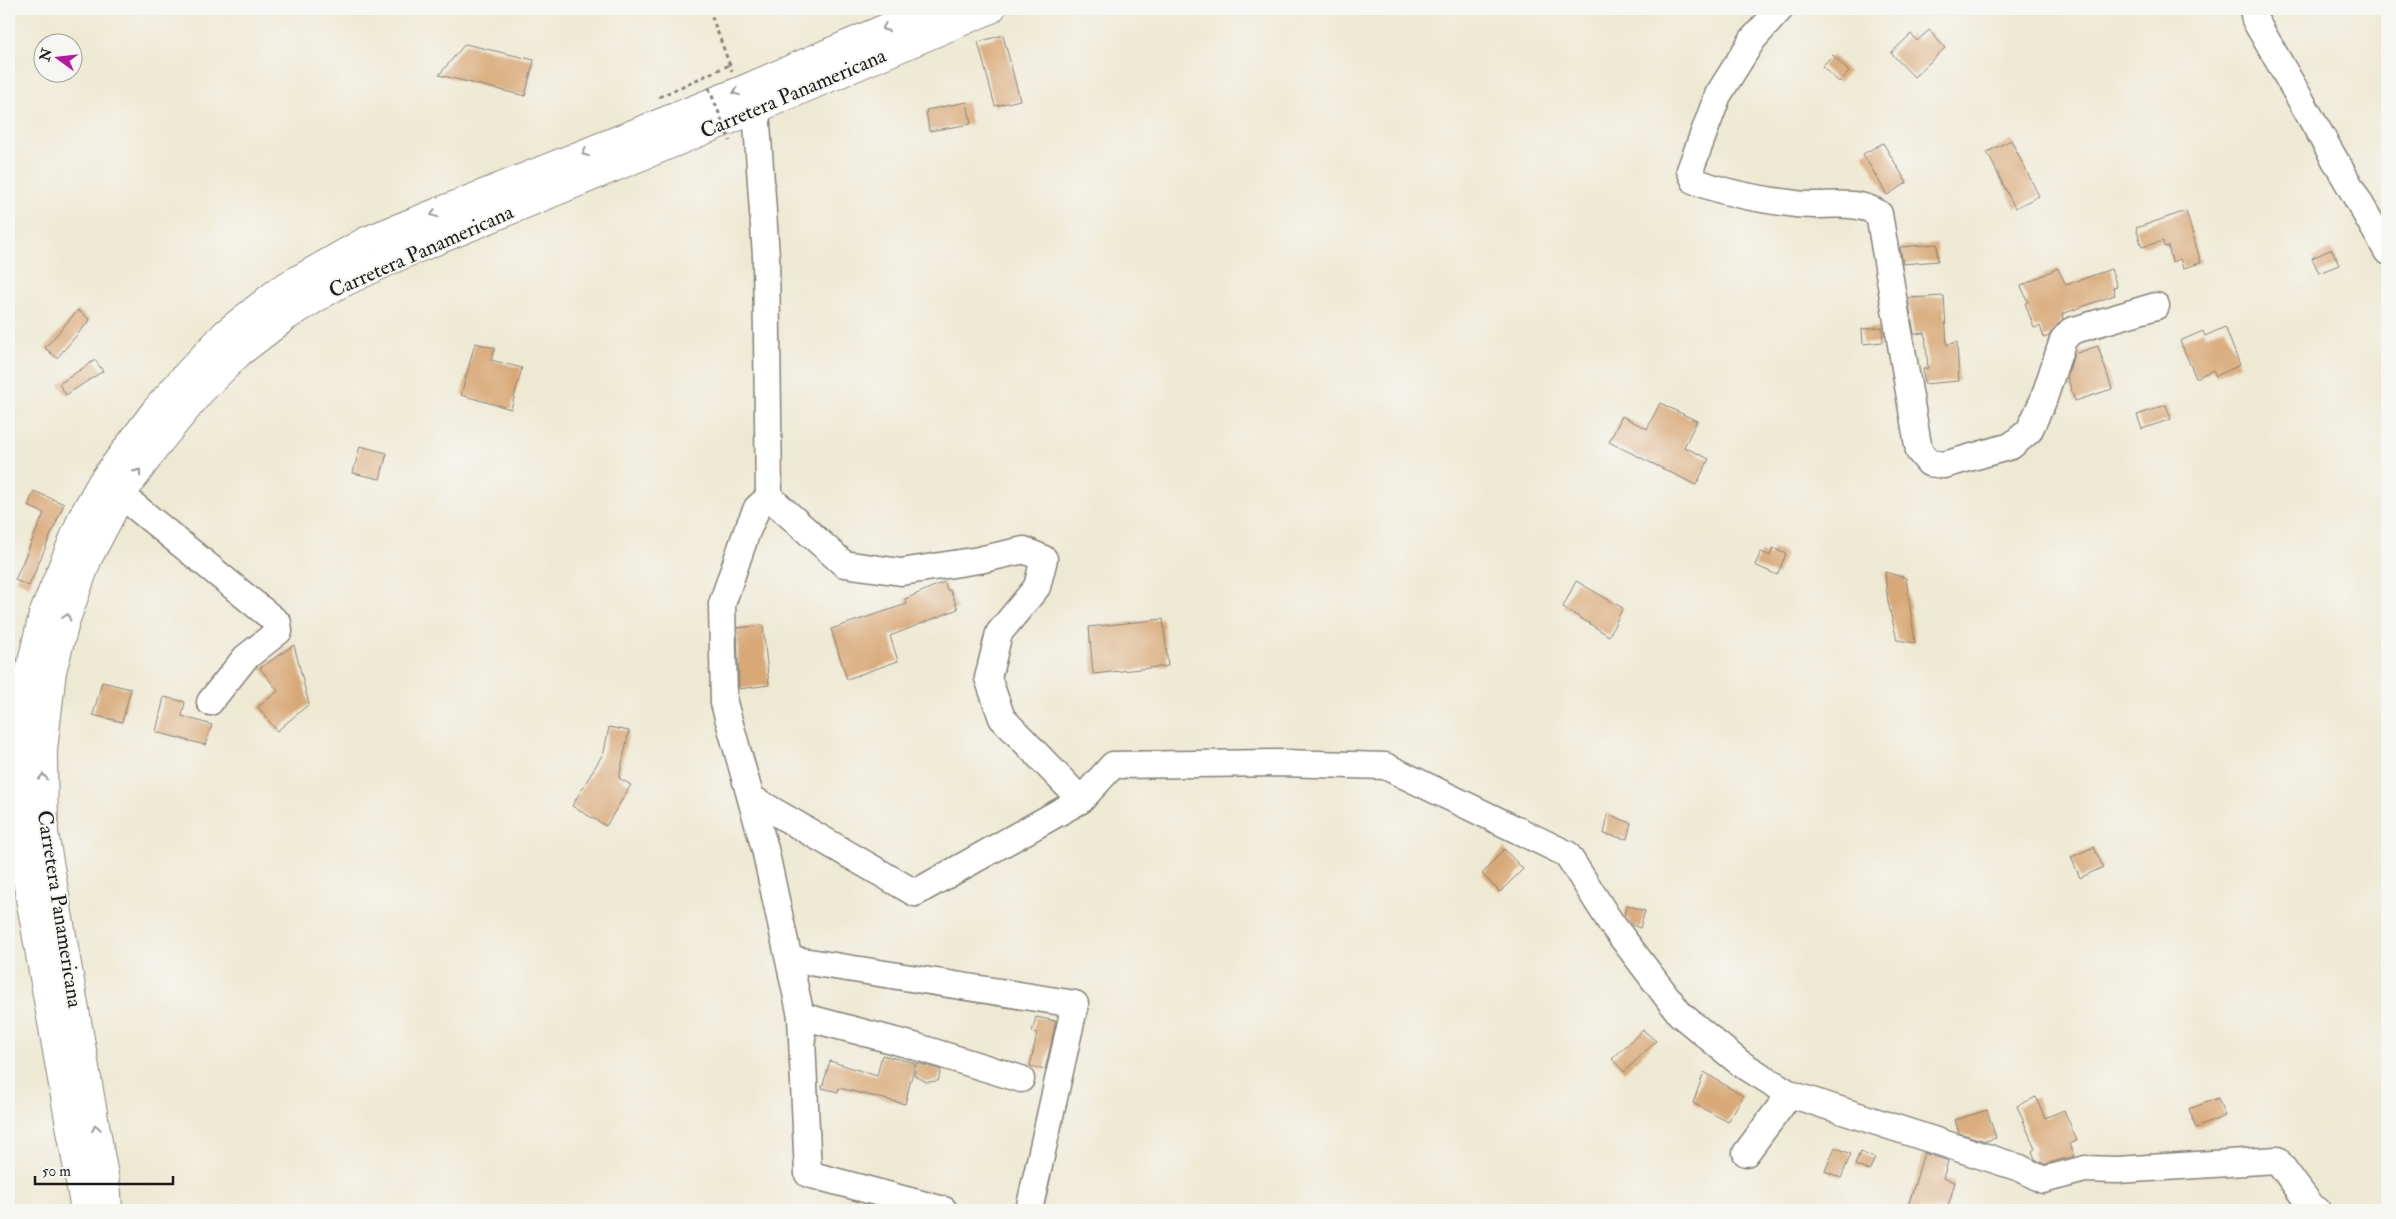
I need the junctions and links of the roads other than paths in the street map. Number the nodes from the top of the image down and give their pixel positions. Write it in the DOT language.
graph roads {
  1 [pos="930,9"];
  2 [pos="991,9"];
  3 [pos="1780,9"];
  4 [pos="2252,9"];
  5 [pos="748,100"];
  6 [pos="2387,252"];
  7 [pos="2156,306"];
  8 [pos="121,495"];
  9 [pos="769,497"];
  10 [pos="210,702"];
  11 [pos="751,798"];
  12 [pos="1081,800"];
  13 [pos="790,959"];
  14 [pos="801,1016"];
  15 [pos="1021,1079"];
  16 [pos="1790,1094"];
  17 [pos="1746,1153"];
  18 [pos="85,1210"];
  19 [pos="108,1210"];
  20 [pos="944,1210"];
  21 [pos="1029,1210"];
  22 [pos="2317,1210"];
  1 -- 5 [label="highway, Carretera Panamericana, one-way"];
  2 -- 5 [label="highway, Carretera Panamericana"];
  3 -- 7 [label="street"];
  4 -- 6 [label="street"];
  8 -- 5 [label="highway, Carretera Panamericana, one-way"];
  5 -- 9 [label="street"];
  5 -- 18 [label="highway, Carretera Panamericana, one-way"];
  8 -- 10 [label="street"];
  19 -- 8 [label="highway, Carretera Panamericana, one-way"];
  9 -- 11 [label="street"];
  9 -- 12 [label="street"];
  11 -- 12 [label="street"];
  11 -- 13 [label="street"];
  12 -- 16 [label="street"];
  13 -- 14 [label="street"];
  13 -- 21 [label="street"];
  14 -- 15 [label="street"];
  14 -- 20 [label="street"];
  16 -- 17 [label="street"];
  16 -- 22 [label="street"];
}
